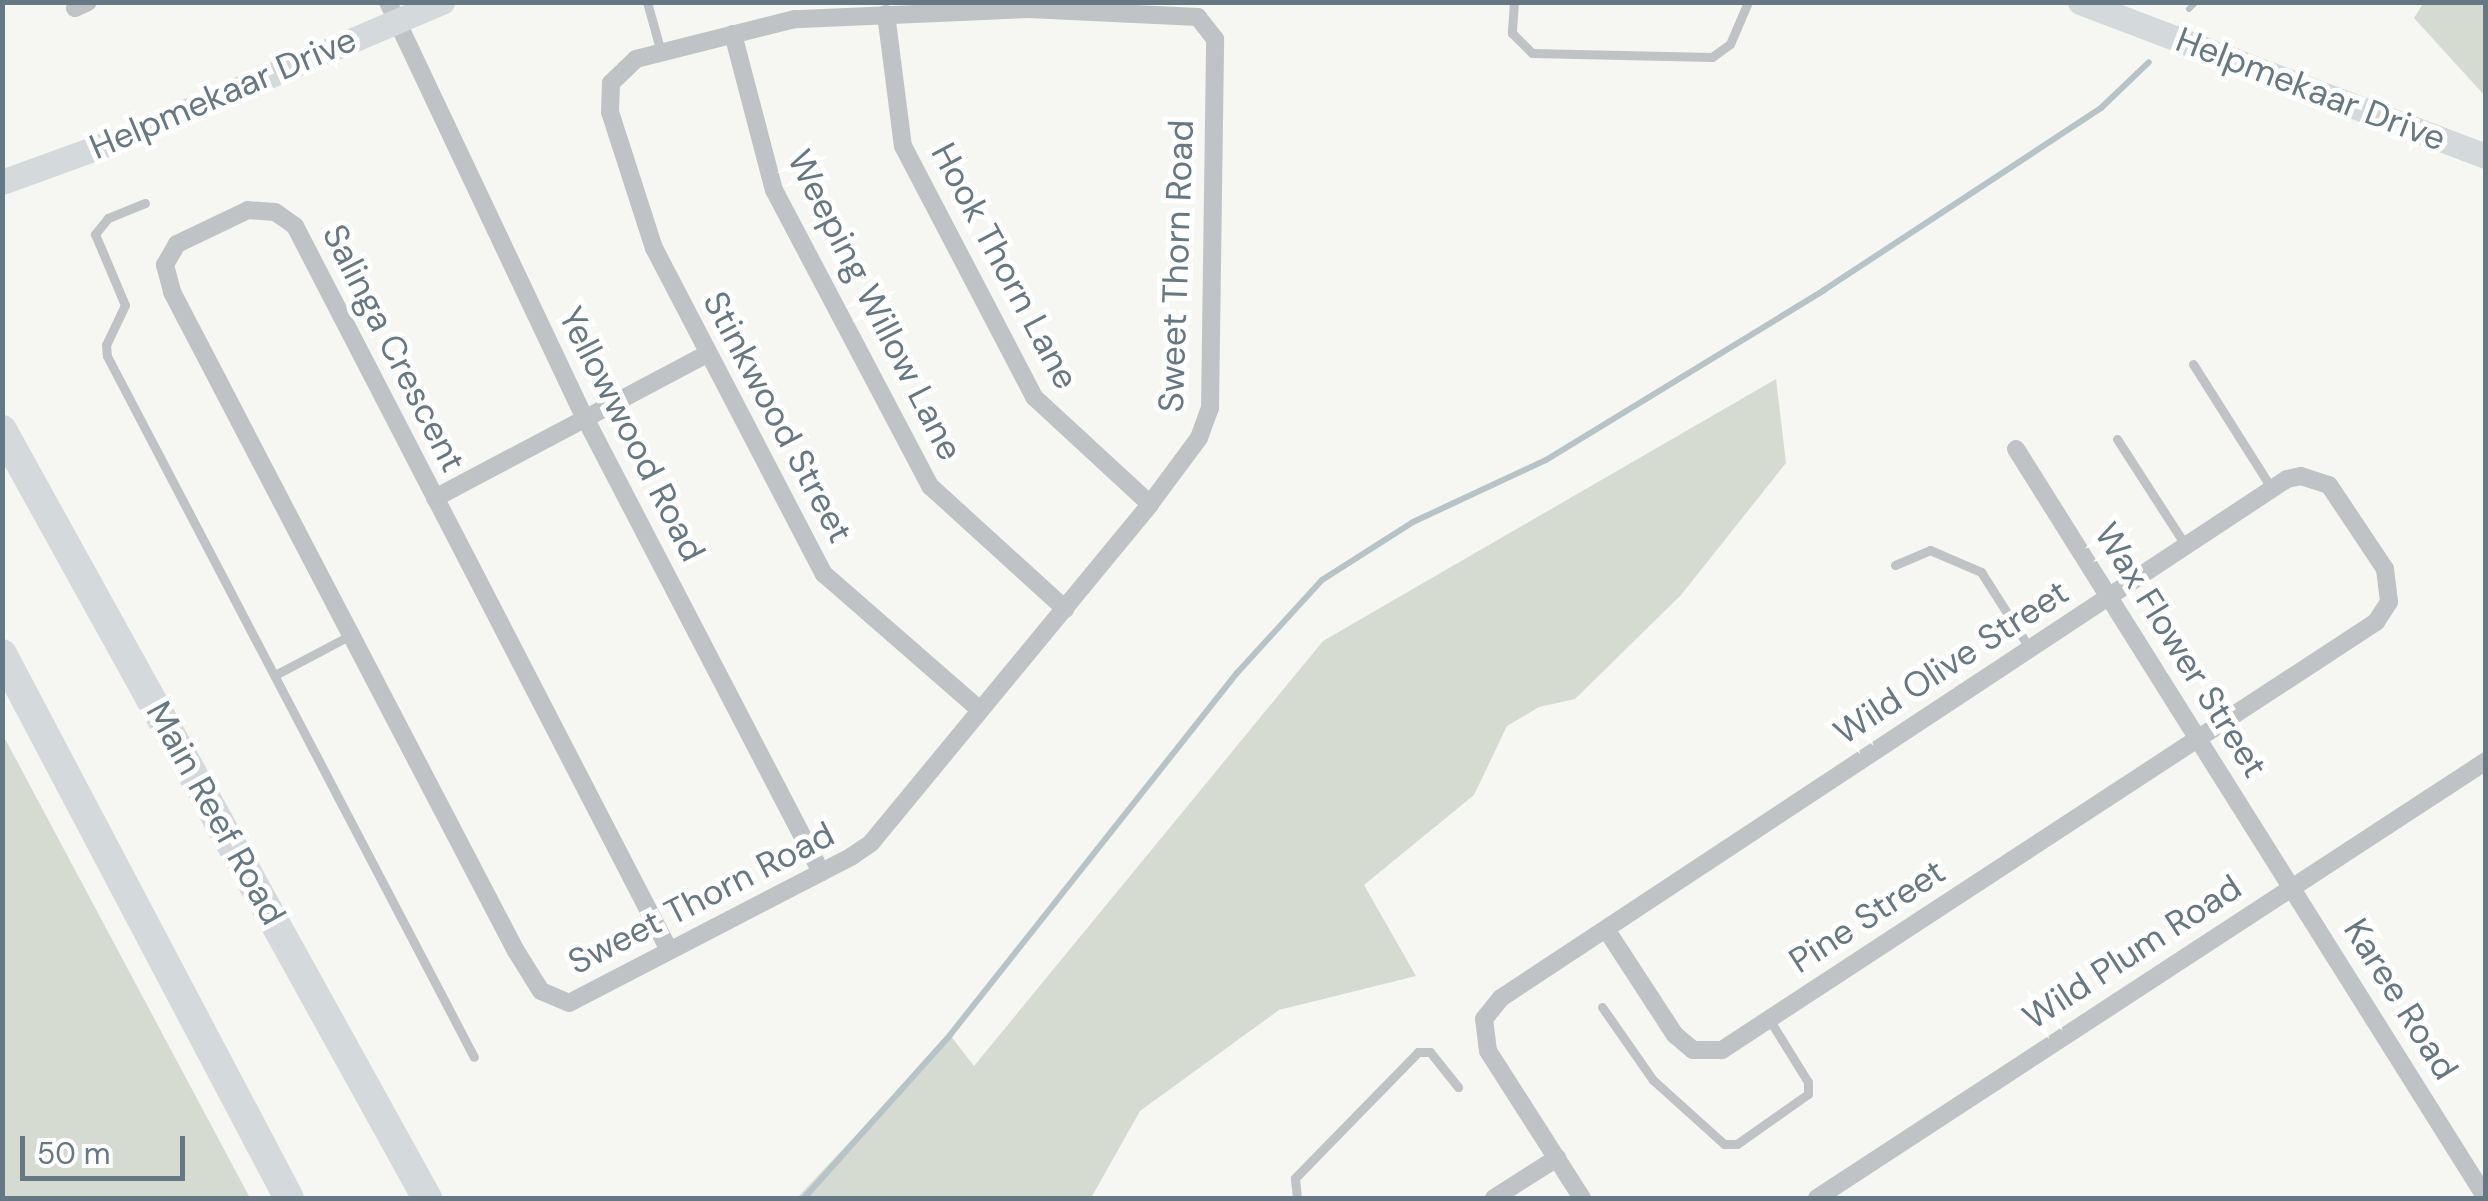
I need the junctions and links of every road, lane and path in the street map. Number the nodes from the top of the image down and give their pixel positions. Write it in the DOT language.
graph roads {
  1 [pos="442,2"];
  2 [pos="647,2"];
  3 [pos="1514,2"];
  4 [pos="1732,2"];
  5 [pos="1748,2"];
  6 [pos="2082,3"];
  7 [pos="927,7"];
  8 [pos="392,11"];
  9 [pos="886,14"];
  10 [pos="1738,16"];
  11 [pos="733,34"];
  12 [pos="660,52"];
  13 [pos="608,94"];
  14 [pos="2486,156"];
  15 [pos="2,182"];
  16 [pos="145,203"];
  17 [pos="707,354"];
  18 [pos="2193,364"];
  19 [pos="585,418"];
  20 [pos="2,430"];
  21 [pos="2117,438"];
  22 [pos="2016,449"];
  23 [pos="2272,489"];
  24 [pos="435,498"];
  25 [pos="1150,504"];
  26 [pos="2186,546"];
  27 [pos="1896,566"];
  28 [pos="2110,597"];
  29 [pos="1065,609"];
  30 [pos="350,635"];
  31 [pos="2030,649"];
  32 [pos="2,654"];
  33 [pos="275,675"];
  34 [pos="980,710"];
  35 [pos="2199,738"];
  36 [pos="2486,761"];
  37 [pos="821,872"];
  38 [pos="2292,885"];
  39 [pos="1606,929"];
  40 [pos="669,950"];
  41 [pos="516,952"];
  42 [pos="1602,1007"];
  43 [pos="1769,1019"];
  44 [pos="474,1057"];
  45 [pos="1458,1087"];
  46 [pos="1556,1158"];
  47 [pos="1295,1195"];
  48 [pos="289,1198"];
  49 [pos="427,1198"];
  50 [pos="1494,1198"];
  51 [pos="1582,1198"];
  52 [pos="1817,1198"];
  53 [pos="2486,1198"];
  1 -- 8 [label="street, Helpmekaar Drive"];
  2 -- 12 [label="lane"];
  3 -- 10 [label="lane"];
  4 -- 10 [label="lane"];
  5 -- 10 [label="lane"];
  6 -- 14 [label="street, Helpmekaar Drive"];
  7 -- 9 [label="street, Sweet Thorn Road"];
  7 -- 25 [label="street, Sweet Thorn Road"];
  8 -- 15 [label="street, Helpmekaar Drive"];
  8 -- 19 [label="street, Yellowwood Road"];
  9 -- 11 [label="street, Sweet Thorn Road"];
  9 -- 25 [label="street, Hook Thorn Lane"];
  11 -- 12 [label="street, Sweet Thorn Road"];
  11 -- 29 [label="street, Weeping Willow Lane"];
  12 -- 13 [label="street, Sweet Thorn Road"];
  13 -- 17 [label="street, Stinkwood Street"];
  16 -- 33 [label="lane"];
  17 -- 19 [label="street"];
  17 -- 34 [label="street, Stinkwood Street"];
  18 -- 23 [label="lane"];
  19 -- 24 [label="street"];
  19 -- 37 [label="street, Yellowwood Road"];
  20 -- 49 [label="main road, Main Reef Road"];
  21 -- 26 [label="lane"];
  22 -- 28 [label="street, Wax Flower Street"];
  23 -- 26 [label="street, Wild Olive Street"];
  23 -- 35 [label="street, Wild Olive Street"];
  24 -- 30 [label="street, Salinga Crescent"];
  24 -- 40 [label="street, Salinga Crescent"];
  25 -- 29 [label="street, Sweet Thorn Road"];
  26 -- 28 [label="street, Wild Olive Street"];
  27 -- 31 [label="lane"];
  28 -- 31 [label="street, Wild Olive Street"];
  28 -- 35 [label="street, Wax Flower Street"];
  29 -- 34 [label="street, Sweet Thorn Road"];
  30 -- 33 [label="lane"];
  30 -- 41 [label="street, Salinga Crescent"];
  31 -- 39 [label="street, Wild Olive Street"];
  32 -- 48 [label="main road"];
  33 -- 44 [label="lane"];
  34 -- 37 [label="street, Sweet Thorn Road"];
  35 -- 38 [label="street, Wax Flower Street"];
  35 -- 43 [label="street, Pine Street"];
  36 -- 38 [label="street, Wild Plum Road"];
  37 -- 40 [label="street, Sweet Thorn Road"];
  38 -- 52 [label="street, Wild Plum Road"];
  38 -- 53 [label="street, Karee Road"];
  39 -- 43 [label="street, Pine Street"];
  39 -- 46 [label="street, Wild Olive Street"];
  40 -- 41 [label="street, Sweet Thorn Road"];
  42 -- 43 [label="lane"];
  45 -- 47 [label="lane"];
  46 -- 50 [label="street"];
  46 -- 51 [label="street, Wild Olive Street"];
}
